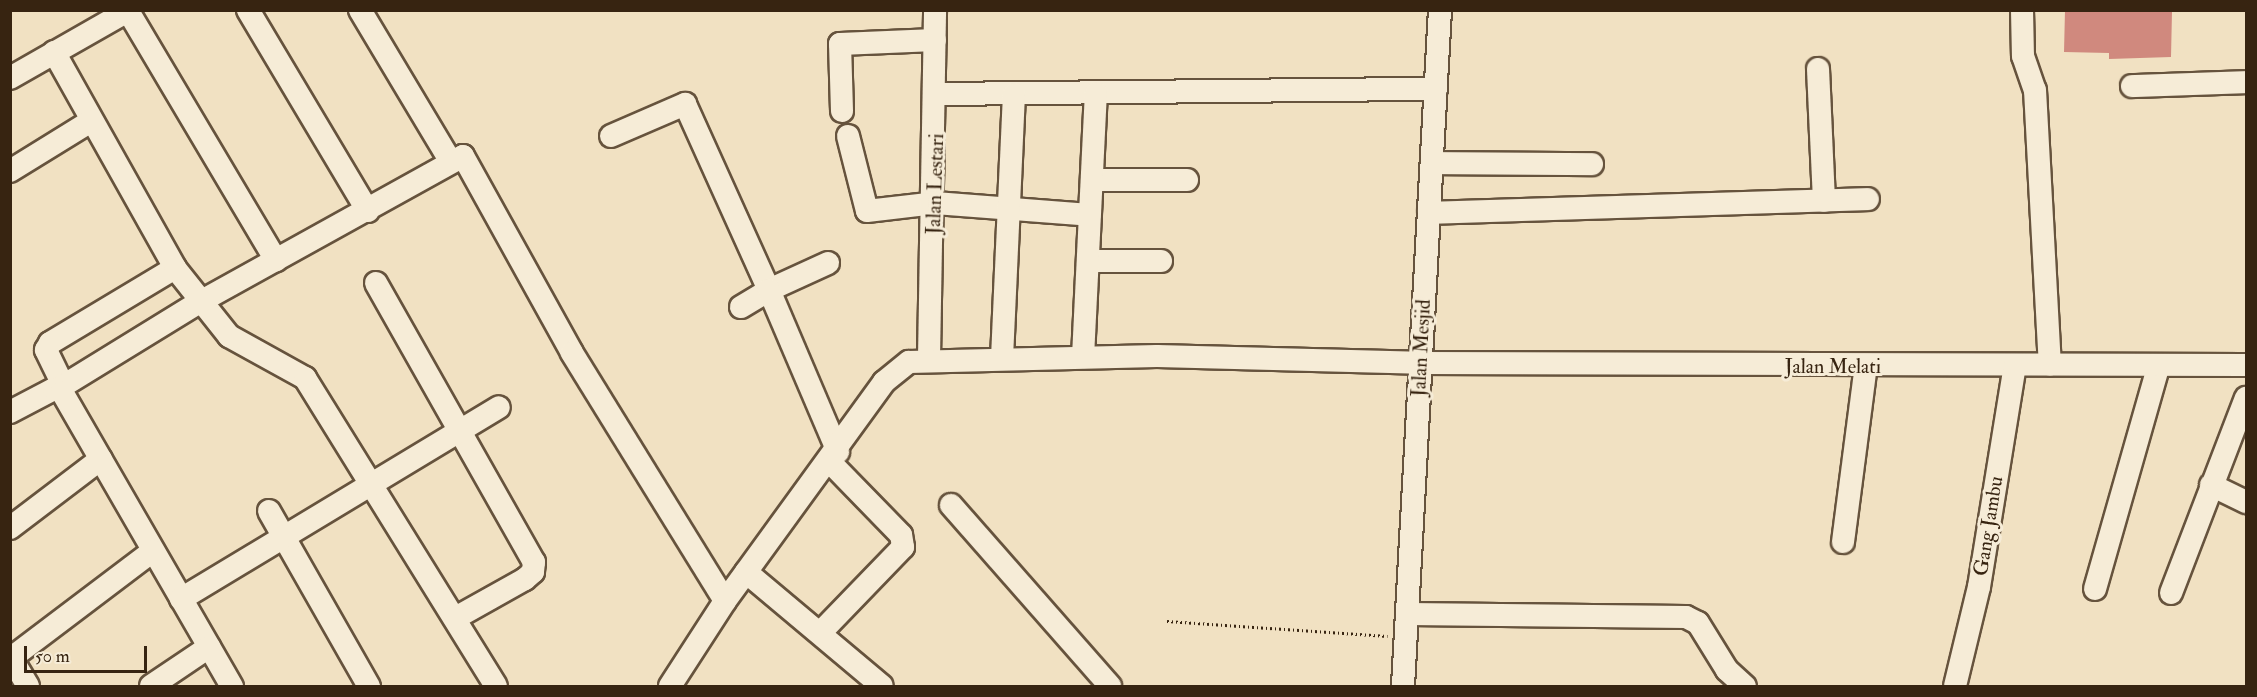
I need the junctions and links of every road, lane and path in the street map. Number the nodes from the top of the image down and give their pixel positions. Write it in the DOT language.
graph roads {
  1 [pos="249,10"];
  2 [pos="360,10"];
  3 [pos="935,10"];
  4 [pos="1440,10"];
  5 [pos="2022,10"];
  6 [pos="129,11"];
  7 [pos="935,40"];
  8 [pos="54,52"];
  9 [pos="1818,69"];
  10 [pos="10,78"];
  11 [pos="2247,82"];
  12 [pos="2132,86"];
  13 [pos="1436,88"];
  14 [pos="1096,93"];
  15 [pos="938,94"];
  16 [pos="1014,94"];
  17 [pos="842,111"];
  18 [pos="91,121"];
  19 [pos="611,136"];
  20 [pos="848,136"];
  21 [pos="451,162"];
  22 [pos="1432,163"];
  23 [pos="1592,164"];
  24 [pos="10,171"];
  25 [pos="1092,180"];
  26 [pos="1187,180"];
  27 [pos="1868,199"];
  28 [pos="1824,201"];
  29 [pos="935,203"];
  30 [pos="368,210"];
  31 [pos="1009,211"];
  32 [pos="1429,213"];
  33 [pos="1090,215"];
  34 [pos="276,260"];
  35 [pos="1089,261"];
  36 [pos="1161,261"];
  37 [pos="828,263"];
  38 [pos="176,268"];
  39 [pos="376,283"];
  40 [pos="769,290"];
  41 [pos="198,303"];
  42 [pos="741,307"];
  43 [pos="1083,357"];
  44 [pos="929,358"];
  45 [pos="1002,358"];
  46 [pos="1419,363"];
  47 [pos="2015,365"];
  48 [pos="2050,365"];
  49 [pos="2247,365"];
  50 [pos="1866,366"];
  51 [pos="2158,368"];
  52 [pos="60,387"];
  53 [pos="2247,398"];
  54 [pos="499,407"];
  55 [pos="10,412"];
  56 [pos="461,430"];
  57 [pos="834,457"];
  58 [pos="101,459"];
  59 [pos="371,484"];
  60 [pos="2211,485"];
  61 [pos="2247,502"];
  62 [pos="951,506"];
  63 [pos="269,511"];
  64 [pos="10,528"];
  65 [pos="285,538"];
  66 [pos="1843,542"];
  67 [pos="153,550"];
  68 [pos="746,572"];
  69 [pos="2095,589"];
  70 [pos="2171,593"];
  71 [pos="181,599"];
  72 [pos="725,601"];
  73 [pos="1408,614"];
  74 [pos="457,616"];
  75 [pos="1167,621"];
  76 [pos="820,632"];
  77 [pos="1406,638"];
  78 [pos="209,647"];
  79 [pos="11,658"];
  80 [pos="1723,678"];
  81 [pos="678,683"];
  82 [pos="28,687"];
  83 [pos="151,687"];
  84 [pos="232,687"];
  85 [pos="369,687"];
  86 [pos="496,687"];
  87 [pos="882,687"];
  88 [pos="1110,687"];
  89 [pos="1403,687"];
  90 [pos="1745,687"];
  91 [pos="1955,687"];
  1 -- 30 [label="street"];
  2 -- 21 [label="street"];
  3 -- 7 [label="street, Jalan Lestari"];
  4 -- 13 [label="street, Jalan Mesjid"];
  5 -- 48 [label="street"];
  6 -- 8 [label="street"];
  6 -- 34 [label="street"];
  7 -- 15 [label="street, Jalan Lestari"];
  7 -- 17 [label="street"];
  8 -- 10 [label="street"];
  8 -- 18 [label="street"];
  9 -- 28 [label="street"];
  11 -- 12 [label="street"];
  13 -- 14 [label="street"];
  13 -- 22 [label="street, Jalan Mesjid"];
  14 -- 16 [label="street"];
  14 -- 25 [label="street"];
  15 -- 16 [label="street"];
  15 -- 29 [label="street, Jalan Lestari"];
  16 -- 31 [label="street"];
  18 -- 24 [label="street"];
  18 -- 38 [label="street"];
  19 -- 40 [label="street"];
  20 -- 29 [label="street"];
  21 -- 30 [label="street"];
  21 -- 72 [label="street"];
  22 -- 23 [label="street"];
  22 -- 32 [label="street, Jalan Mesjid"];
  25 -- 26 [label="street"];
  25 -- 33 [label="street"];
  27 -- 28 [label="street"];
  28 -- 32 [label="street"];
  29 -- 31 [label="street"];
  29 -- 44 [label="street, Jalan Lestari"];
  30 -- 34 [label="street"];
  31 -- 33 [label="street"];
  31 -- 45 [label="street"];
  32 -- 46 [label="street, Jalan Mesjid"];
  33 -- 35 [label="street"];
  34 -- 41 [label="street"];
  35 -- 36 [label="street"];
  35 -- 43 [label="street"];
  37 -- 40 [label="street"];
  38 -- 41 [label="street"];
  38 -- 52 [label="street"];
  39 -- 56 [label="street"];
  40 -- 42 [label="street"];
  40 -- 57 [label="street"];
  41 -- 52 [label="street"];
  41 -- 59 [label="street"];
  43 -- 45 [label="street, Jalan Melati"];
  43 -- 46 [label="street, Jalan Melati"];
  44 -- 45 [label="street, Jalan Melati"];
  44 -- 57 [label="street"];
  46 -- 50 [label="street, Jalan Melati"];
  46 -- 73 [label="street, Jalan Mesjid"];
  47 -- 48 [label="street, Jalan Melati"];
  47 -- 50 [label="street, Jalan Melati"];
  47 -- 91 [label="street, Gang Jambu"];
  48 -- 51 [label="street, Jalan Melati"];
  49 -- 51 [label="street, Jalan Melati"];
  50 -- 66 [label="street"];
  51 -- 69 [label="street"];
  52 -- 55 [label="street"];
  52 -- 58 [label="street"];
  53 -- 60 [label="street"];
  54 -- 56 [label="street"];
  56 -- 59 [label="street"];
  56 -- 74 [label="street"];
  57 -- 68 [label="street"];
  57 -- 76 [label="street"];
  58 -- 64 [label="street"];
  58 -- 67 [label="street"];
  59 -- 65 [label="street"];
  59 -- 74 [label="street"];
  60 -- 61 [label="street"];
  60 -- 70 [label="street"];
  62 -- 88 [label="street"];
  63 -- 65 [label="street"];
  65 -- 71 [label="street"];
  65 -- 85 [label="street"];
  67 -- 71 [label="street"];
  67 -- 79 [label="street"];
  68 -- 72 [label="street"];
  68 -- 76 [label="street"];
  71 -- 78 [label="street"];
  72 -- 81 [label="street"];
  73 -- 77 [label="street, Jalan Mesjid"];
  73 -- 80 [label="street"];
  74 -- 86 [label="street"];
  75 -- 77 [label="path"];
  76 -- 87 [label="street"];
  77 -- 89 [label="street, Jalan Mesjid"];
  78 -- 83 [label="street"];
  78 -- 84 [label="street"];
  79 -- 82 [label="street"];
  80 -- 90 [label="street"];
}
